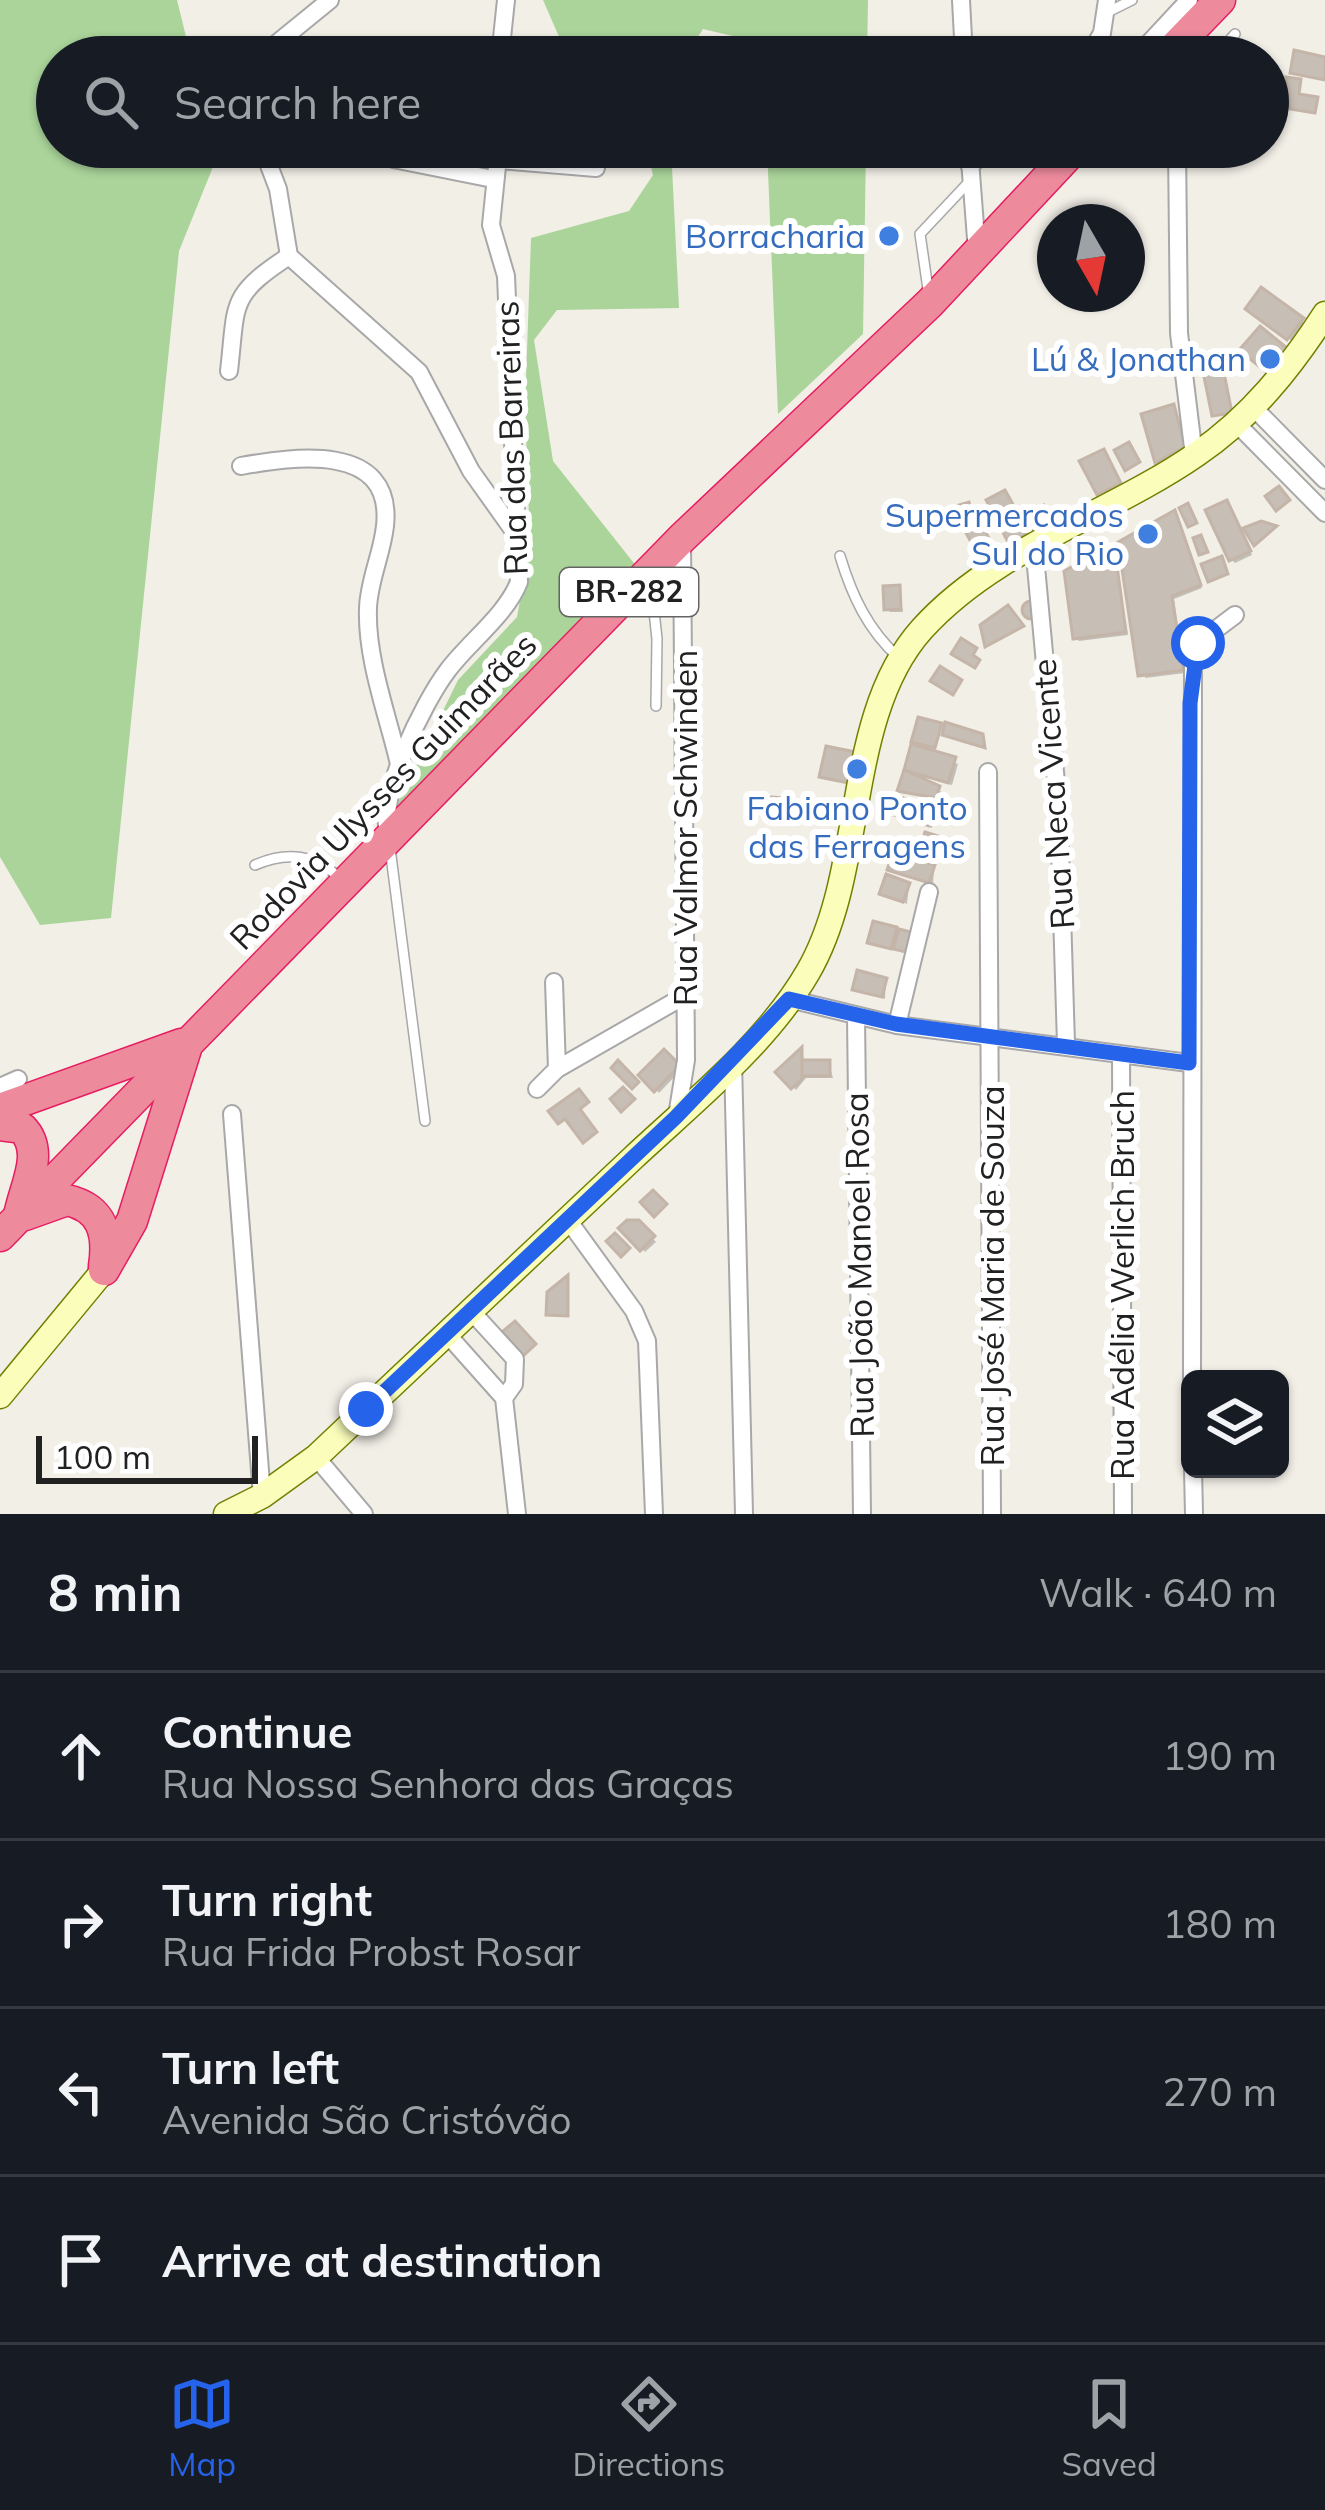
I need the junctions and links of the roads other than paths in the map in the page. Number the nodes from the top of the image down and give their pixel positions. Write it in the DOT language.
graph roads {
  1 [pos="314,0"];
  2 [pos="330,0"];
  3 [pos="506,0"];
  4 [pos="961,0"];
  5 [pos="1132,0"];
  6 [pos="1189,0"];
  7 [pos="1220,0"];
  8 [pos="1107,6"];
  9 [pos="306,22"];
  10 [pos="288,36"];
  11 [pos="502,36"];
  12 [pos="963,36"];
  13 [pos="1096,36"];
  14 [pos="1156,36"];
  15 [pos="1185,36"];
  16 [pos="270,168"];
  17 [pos="438,168"];
  18 [pos="496,168"];
  19 [pos="967,168"];
  20 [pos="969,168"];
  21 [pos="1056,168"];
  22 [pos="1178,168"];
  23 [pos="494,179"];
  24 [pos="977,253"];
  25 [pos="289,256"];
  26 [pos="930,303"];
  27 [pos="1323,320"];
  28 [pos="229,371"];
  29 [pos="1245,415"];
  30 [pos="1194,456"];
  31 [pos="241,466"];
  32 [pos="1325,480"];
  33 [pos="1325,512"];
  34 [pos="515,532"];
  35 [pos="682,538"];
  36 [pos="1034,545"];
  37 [pos="840,556"];
  38 [pos="650,572"];
  39 [pos="1235,615"];
  40 [pos="901,659"];
  41 [pos="656,706"];
  42 [pos="400,765"];
  43 [pos="988,772"];
  44 [pos="389,836"];
  45 [pos="255,865"];
  46 [pos="344,883"];
  47 [pos="929,892"];
  48 [pos="554,982"];
  49 [pos="686,995"];
  50 [pos="789,999"];
  51 [pos="856,1017"];
  52 [pos="896,1024"];
  53 [pos="992,1037"];
  54 [pos="187,1043"];
  55 [pos="1066,1044"];
  56 [pos="1121,1055"];
  57 [pos="733,1060"];
  58 [pos="1189,1063"];
  59 [pos="557,1069"];
  60 [pos="18,1079"];
  61 [pos="0,1087"];
  62 [pos="537,1089"];
  63 [pos="0,1108"];
  64 [pos="232,1114"];
  65 [pos="676,1117"];
  66 [pos="425,1120"];
  67 [pos="0,1124"];
  68 [pos="568,1220"];
  69 [pos="10,1226"];
  70 [pos="104,1270"];
  71 [pos="472,1312"];
  72 [pos="447,1334"];
  73 [pos="1192,1370"];
  74 [pos="0,1396"];
  75 [pos="504,1398"];
  76 [pos="316,1457"];
  77 [pos="1193,1478"];
  78 [pos="262,1496"];
  79 [pos="226,1514"];
  80 [pos="364,1514"];
  81 [pos="517,1514"];
  82 [pos="654,1514"];
  83 [pos="744,1514"];
  84 [pos="862,1514"];
  85 [pos="992,1514"];
  86 [pos="1124,1514"];
  87 [pos="1194,1514"];
  1 -- 9 [label="street"];
  2 -- 9 [label="street"];
  3 -- 11 [label="street"];
  4 -- 12 [label="street"];
  5 -- 8 [label="lane"];
  6 -- 14 [label="street"];
  7 -- 15 [label="highway"];
  8 -- 13 [label="street"];
  9 -- 10 [label="street"];
  16 -- 25 [label="street"];
  17 -- 23 [label="street"];
  18 -- 23 [label="street, Rua das Barreiras"];
  19 -- 26 [label="lane"];
  20 -- 24 [label="street"];
  21 -- 24 [label="highway, Rodovia Ulysses Guimarães / BR-282"];
  22 -- 30 [label="street"];
  23 -- 34 [label="street, Rua das Barreiras"];
  24 -- 26 [label="highway, Rodovia Ulysses Guimarães / BR-282"];
  25 -- 28 [label="street"];
  25 -- 34 [label="street"];
  26 -- 35 [label="highway, Rodovia Ulysses Guimarães / BR-282"];
  27 -- 29 [label="main road"];
  29 -- 30 [label="main road"];
  29 -- 32 [label="street"];
  29 -- 33 [label="street"];
  30 -- 36 [label="main road"];
  31 -- 42 [label="street"];
  34 -- 42 [label="street, Rua das Barreiras"];
  35 -- 38 [label="highway, Rodovia Ulysses Guimarães / BR-282"];
  35 -- 49 [label="street, Rua Valmor Schwinden"];
  36 -- 40 [label="main road"];
  36 -- 55 [label="street, Rua Neca Vicente"];
  37 -- 40 [label="lane"];
  38 -- 41 [label="lane"];
  38 -- 44 [label="highway, Rodovia Ulysses Guimarães / BR-282"];
  39 -- 58 [label="street"];
  40 -- 50 [label="main road"];
  42 -- 44 [label="street, Rua das Barreiras"];
  43 -- 53 [label="street, Rua José Maria de Souza"];
  44 -- 46 [label="highway, Rodovia Ulysses Guimarães / BR-282"];
  44 -- 66 [label="lane"];
  45 -- 46 [label="lane"];
  46 -- 54 [label="highway, Rodovia Ulysses Guimarães / BR-282"];
  47 -- 52 [label="street"];
  48 -- 59 [label="street"];
  49 -- 59 [label="street"];
  49 -- 65 [label="street, Rua Valmor Schwinden"];
  50 -- 51 [label="street"];
  50 -- 57 [label="main road"];
  51 -- 52 [label="street"];
  51 -- 84 [label="street, Rua João Manoel Rosa"];
  52 -- 53 [label="street"];
  53 -- 55 [label="street"];
  53 -- 85 [label="street, Rua José Maria de Souza"];
  54 -- 63 [label="highway"];
  54 -- 69 [label="highway, Rodovia Ulysses Guimarães / BR-282"];
  54 -- 70 [label="highway"];
  55 -- 56 [label="street"];
  56 -- 58 [label="street"];
  56 -- 86 [label="street, Rua Adélia Werlich Bruch"];
  57 -- 65 [label="main road"];
  57 -- 83 [label="street"];
  58 -- 73 [label="street"];
  59 -- 62 [label="street"];
  60 -- 61 [label="street"];
  64 -- 78 [label="street"];
  65 -- 68 [label="main road"];
  67 -- 69 [label="highway"];
  68 -- 71 [label="main road"];
  68 -- 82 [label="street"];
  69 -- 70 [label="highway"];
  70 -- 74 [label="main road"];
  71 -- 72 [label="main road"];
  71 -- 75 [label="street"];
  72 -- 75 [label="street"];
  72 -- 76 [label="main road"];
  75 -- 81 [label="street"];
  76 -- 78 [label="main road"];
  76 -- 80 [label="street"];
  77 -- 87 [label="street"];
  78 -- 79 [label="main road"];
}
